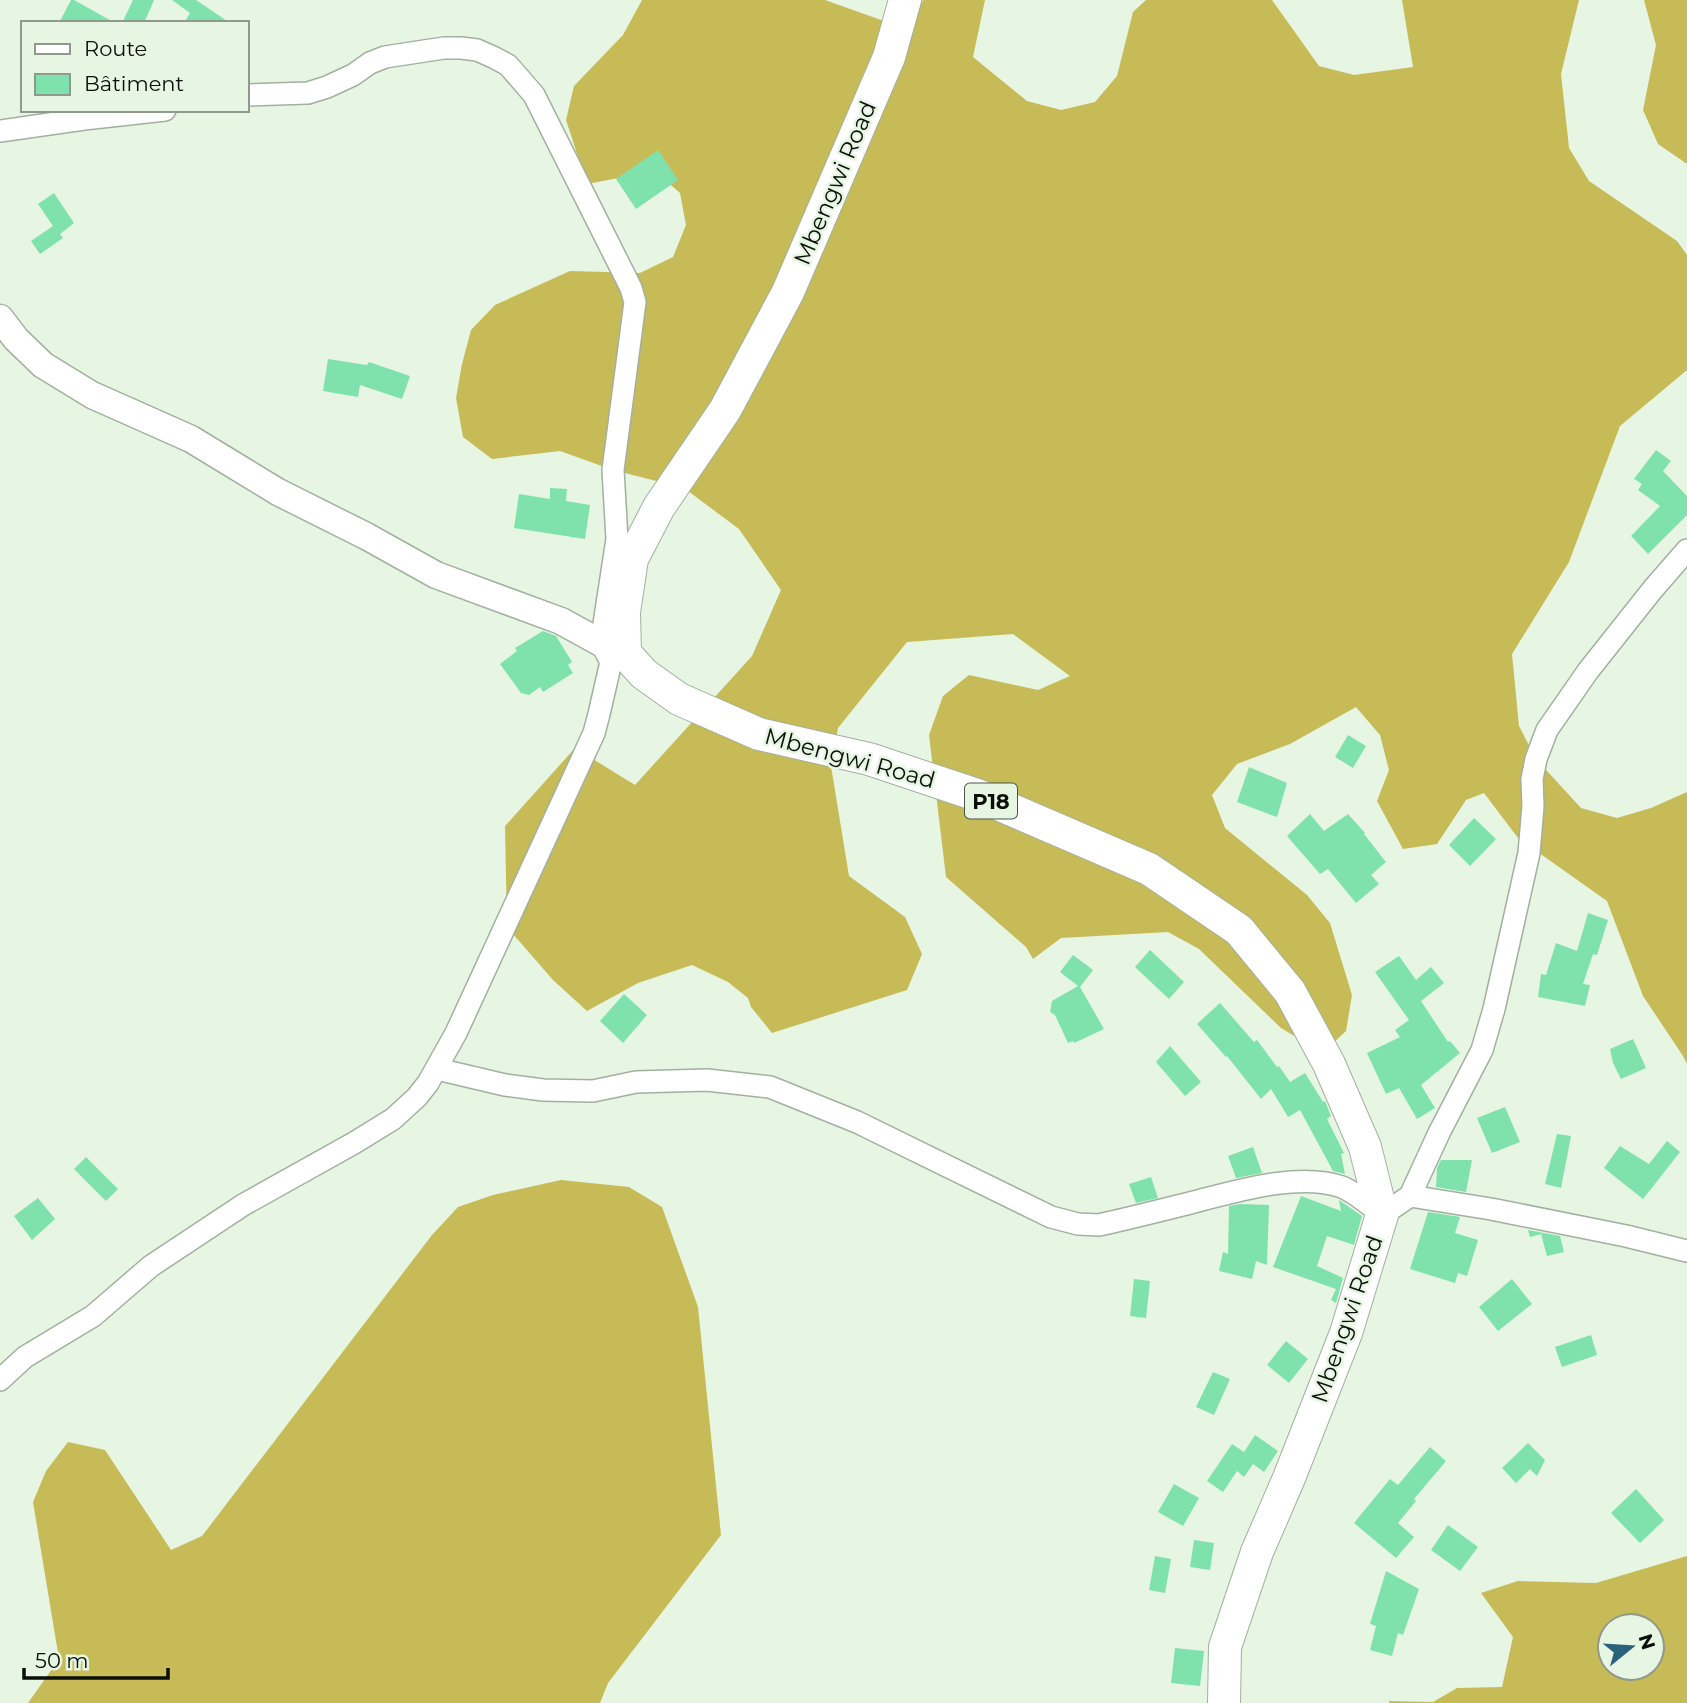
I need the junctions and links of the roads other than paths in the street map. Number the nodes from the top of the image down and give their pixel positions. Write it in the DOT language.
graph roads {
  1 [pos="905,0"];
  2 [pos="248,95"];
  3 [pos="149,112"];
  4 [pos="0,131"];
  5 [pos="0,318"];
  6 [pos="1687,550"];
  7 [pos="613,648"];
  8 [pos="437,1069"];
  9 [pos="1410,1196"];
  10 [pos="1382,1215"];
  11 [pos="1687,1251"];
  12 [pos="0,1380"];
  13 [pos="1224,1703"];
  1 -- 7 [label="main road, Mbengwi Road"];
  2 -- 7 [label="street"];
  3 -- 4 [label="street"];
  5 -- 7 [label="street"];
  6 -- 9 [label="street"];
  7 -- 8 [label="street"];
  7 -- 10 [label="main road, Mbengwi Road / P18"];
  8 -- 10 [label="street"];
  8 -- 12 [label="street"];
  9 -- 10 [label="street"];
  9 -- 11 [label="street"];
  10 -- 13 [label="main road, Mbengwi Road"];
}
